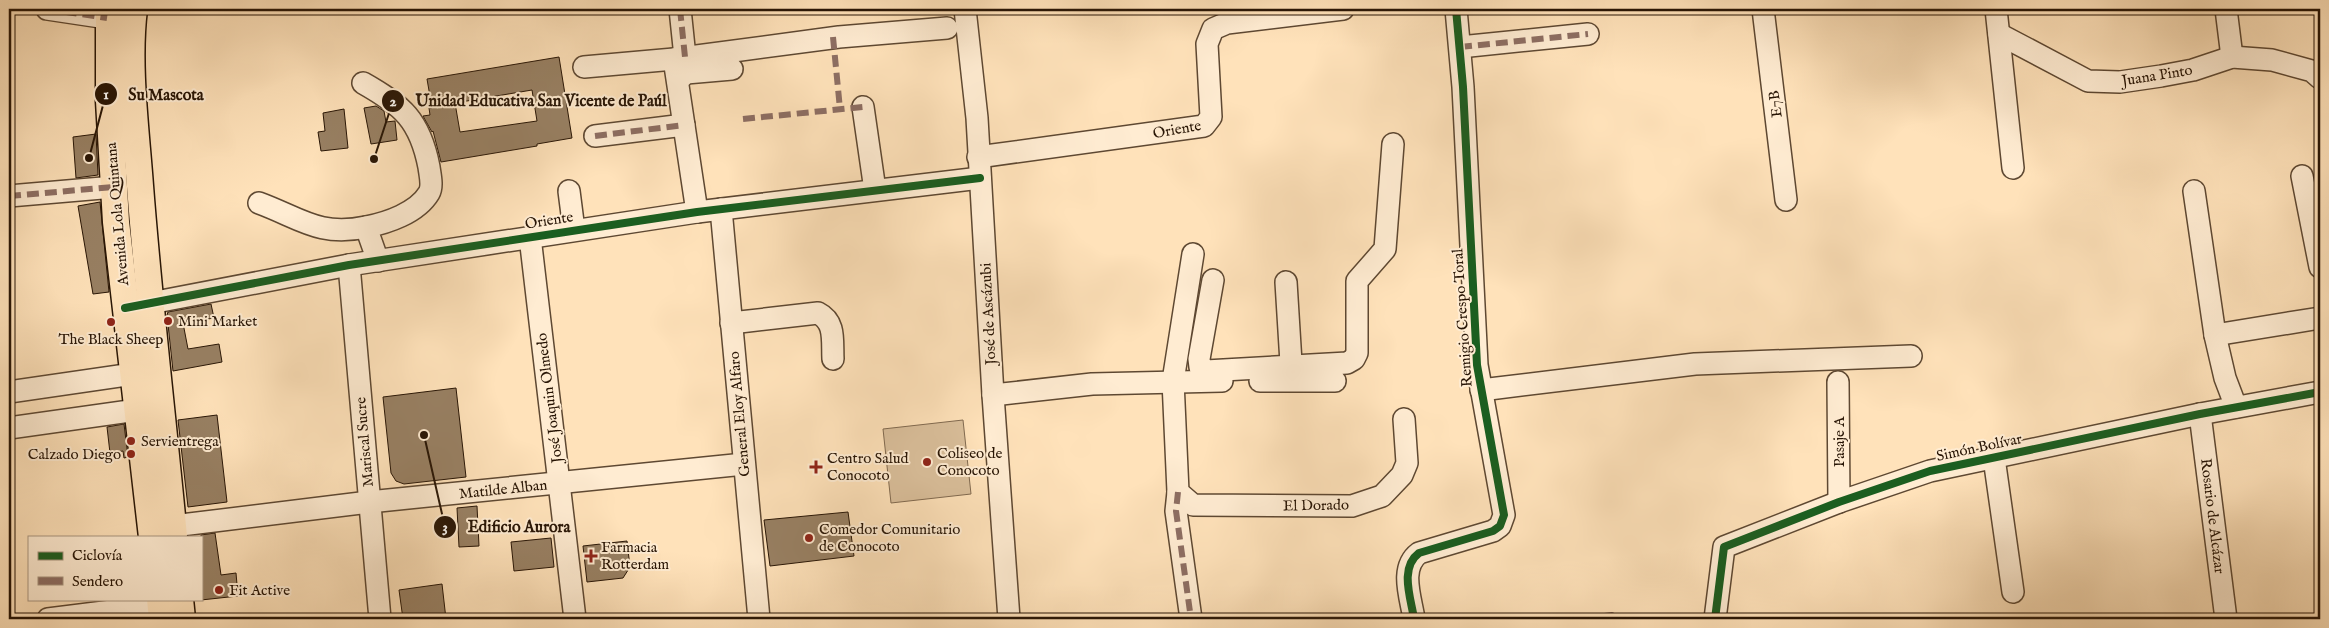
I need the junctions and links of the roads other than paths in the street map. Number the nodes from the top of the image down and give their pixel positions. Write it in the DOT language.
graph roads {
  1 [pos="47,9"];
  2 [pos="134,9"];
  3 [pos="680,9"];
  4 [pos="965,9"];
  5 [pos="1343,9"];
  6 [pos="1456,9"];
  7 [pos="1764,9"];
  8 [pos="1996,9"];
  9 [pos="2226,9"];
  10 [pos="1281,13"];
  11 [pos="108,14"];
  12 [pos="947,28"];
  13 [pos="1588,34"];
  14 [pos="1999,34"];
  15 [pos="1460,47"];
  16 [pos="2232,57"];
  17 [pos="680,58"];
  18 [pos="584,67"];
  19 [pos="732,69"];
  20 [pos="2320,78"];
  21 [pos="678,80"];
  22 [pos="363,83"];
  23 [pos="863,107"];
  24 [pos="684,125"];
  25 [pos="595,136"];
  26 [pos="1393,144"];
  27 [pos="978,156"];
  28 [pos="2013,168"];
  29 [pos="2302,176"];
  30 [pos="980,178"];
  31 [pos="114,187"];
  32 [pos="875,190"];
  33 [pos="2194,190"];
  34 [pos="570,191"];
  35 [pos="9,196"];
  36 [pos="1786,200"];
  37 [pos="259,203"];
  38 [pos="721,209"];
  39 [pos="697,212"];
  40 [pos="366,228"];
  41 [pos="574,230"];
  42 [pos="530,237"];
  43 [pos="1193,254"];
  44 [pos="378,261"];
  45 [pos="349,265"];
  46 [pos="2320,267"];
  47 [pos="1213,280"];
  48 [pos="1286,282"];
  49 [pos="137,305"];
  50 [pos="2320,318"];
  51 [pos="731,323"];
  52 [pos="2214,335"];
  53 [pos="1911,356"];
  54 [pos="833,360"];
  55 [pos="133,374"];
  56 [pos="1291,374"];
  57 [pos="1174,381"];
  58 [pos="1335,381"];
  59 [pos="1838,382"];
  60 [pos="1481,390"];
  61 [pos="9,392"];
  62 [pos="2320,392"];
  63 [pos="992,395"];
  64 [pos="2236,407"];
  65 [pos="137,410"];
  66 [pos="2200,414"];
  67 [pos="1404,419"];
  68 [pos="9,428"];
  69 [pos="1994,458"];
  70 [pos="744,464"];
  71 [pos="559,484"];
  72 [pos="1186,498"];
  73 [pos="369,502"];
  74 [pos="1838,502"];
  75 [pos="167,533"];
  76 [pos="2013,592"];
  77 [pos="165,606"];
  78 [pos="48,619"];
  79 [pos="182,619"];
  80 [pos="380,619"];
  81 [pos="575,619"];
  82 [pos="759,619"];
  83 [pos="1009,619"];
  84 [pos="1191,619"];
  85 [pos="1414,619"];
  86 [pos="1715,619"];
  87 [pos="2226,619"];
  1 -- 11 [label="street"];
  2 -- 49 [label="main road, Avenida Lola Quintana"];
  3 -- 17 [label="street"];
  4 -- 27 [label="street, José de Ascázubi"];
  5 -- 10 [label="street, Oriente"];
  6 -- 15 [label="street, Remigio Crespo Toral"];
  7 -- 36 [label="street, E7B"];
  8 -- 14 [label="street"];
  9 -- 16 [label="street"];
  10 -- 27 [label="street, Oriente"];
  11 -- 31 [label="main road, Avenida Lola Quintana"];
  12 -- 17 [label="street"];
  13 -- 15 [label="street"];
  14 -- 16 [label="street, Juana Pinto"];
  14 -- 28 [label="street"];
  15 -- 60 [label="street, Remigio Crespo Toral"];
  16 -- 20 [label="street, Juana Pinto"];
  17 -- 18 [label="street"];
  17 -- 21 [label="street"];
  19 -- 21 [label="street"];
  21 -- 24 [label="street"];
  22 -- 40 [label="street"];
  23 -- 32 [label="street"];
  24 -- 25 [label="street"];
  24 -- 39 [label="street"];
  26 -- 56 [label="street"];
  27 -- 30 [label="street, José de Ascázubi"];
  29 -- 46 [label="street"];
  30 -- 32 [label="street, Oriente"];
  30 -- 63 [label="street, José de Ascázubi"];
  31 -- 35 [label="street"];
  31 -- 49 [label="main road, Avenida Lola Quintana"];
  32 -- 38 [label="street, Oriente"];
  33 -- 52 [label="street"];
  34 -- 41 [label="street"];
  37 -- 40 [label="street"];
  38 -- 39 [label="street, Oriente"];
  38 -- 51 [label="street, General Eloy Alfaro"];
  39 -- 41 [label="street, Oriente"];
  40 -- 44 [label="street"];
  41 -- 42 [label="street, Oriente"];
  42 -- 44 [label="street, Oriente"];
  42 -- 71 [label="street, José Joaquin Olmedo"];
  43 -- 57 [label="street"];
  44 -- 45 [label="street, Oriente"];
  45 -- 49 [label="street, Oriente"];
  45 -- 73 [label="street, Mariscal Sucre"];
  47 -- 56 [label="street"];
  48 -- 56 [label="street"];
  49 -- 55 [label="main road, Avenida Lola Quintana"];
  49 -- 75 [label="main road, Avenida Lola Quintana"];
  50 -- 52 [label="street"];
  51 -- 54 [label="street"];
  51 -- 70 [label="street, General Eloy Alfaro"];
  52 -- 64 [label="street"];
  53 -- 60 [label="street"];
  55 -- 61 [label="street"];
  55 -- 65 [label="main road, Avenida Lola Quintana"];
  56 -- 57 [label="street"];
  56 -- 58 [label="street"];
  57 -- 63 [label="street"];
  57 -- 72 [label="street"];
  59 -- 74 [label="street, Pasaje A"];
  60 -- 85 [label="street, Remigio Crespo Toral"];
  62 -- 64 [label="street, Simón Bolívar"];
  63 -- 83 [label="street, José de Ascázubi"];
  64 -- 66 [label="street, Simón Bolívar"];
  65 -- 68 [label="street"];
  65 -- 75 [label="main road, Avenida Lola Quintana"];
  66 -- 69 [label="street, Simón Bolívar"];
  66 -- 87 [label="street, Rosario de Alcázar"];
  67 -- 72 [label="street, El Dorado"];
  69 -- 74 [label="street, Simón Bolívar"];
  69 -- 76 [label="street"];
  70 -- 71 [label="street, Matilde Alban"];
  70 -- 82 [label="street, General Eloy Alfaro"];
  71 -- 73 [label="street, Matilde Alban"];
  71 -- 81 [label="street, José Joaquin Olmedo"];
  72 -- 84 [label="street"];
  73 -- 75 [label="street, Matilde Alban"];
  73 -- 80 [label="street, Mariscal Sucre"];
  74 -- 86 [label="street, Simón Bolívar"];
  77 -- 78 [label="street"];
  77 -- 79 [label="main road"];
}
